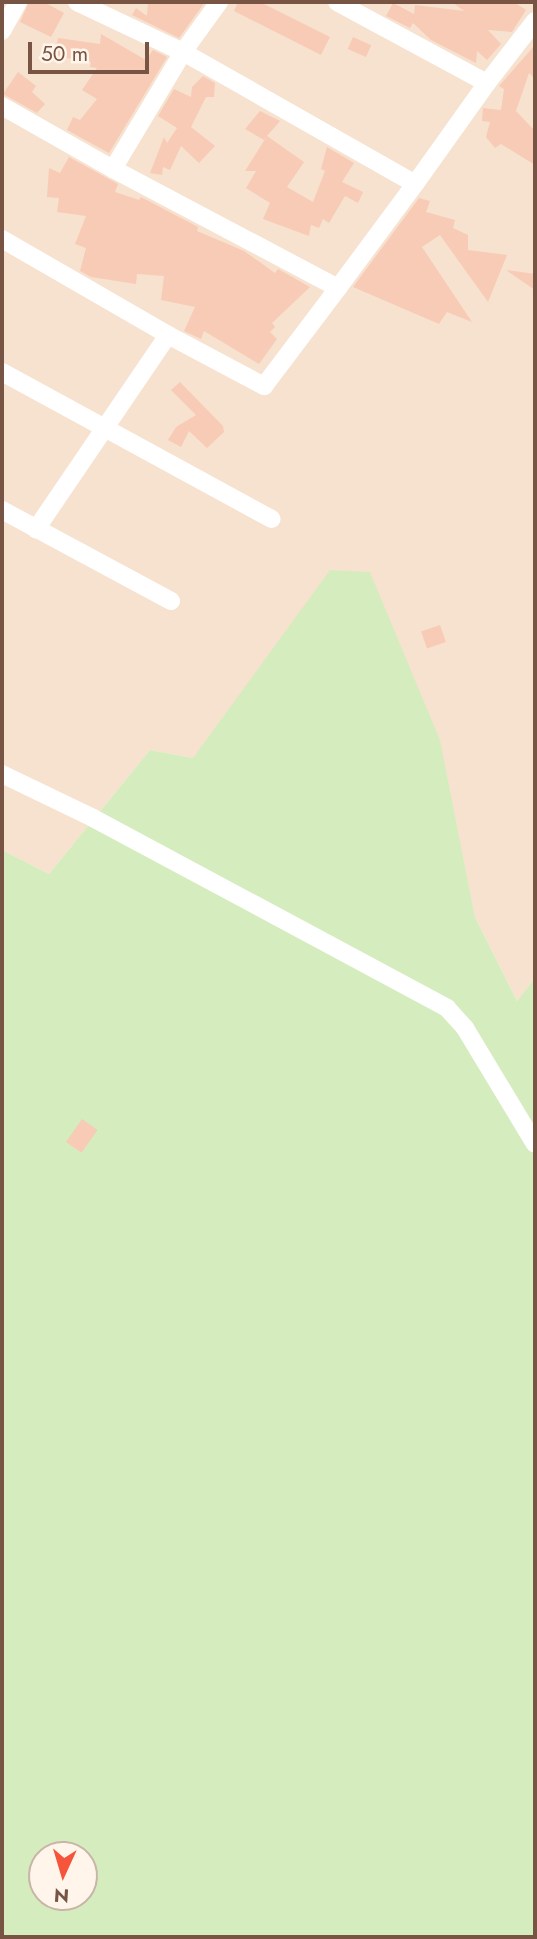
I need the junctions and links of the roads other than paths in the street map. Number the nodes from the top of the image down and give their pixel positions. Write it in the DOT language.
graph roads {
  1 [pos="18,2"];
  2 [pos="77,2"];
  3 [pos="219,2"];
  4 [pos="337,2"];
  5 [pos="535,21"];
  6 [pos="2,31"];
  7 [pos="184,52"];
  8 [pos="486,83"];
  9 [pos="2,106"];
  10 [pos="113,169"];
  11 [pos="415,184"];
  12 [pos="2,239"];
  13 [pos="338,288"];
  14 [pos="168,335"];
  15 [pos="2,372"];
  16 [pos="102,428"];
  17 [pos="2,510"];
  18 [pos="272,519"];
  19 [pos="36,528"];
  20 [pos="171,601"];
  21 [pos="2,774"];
  22 [pos="535,1144"];
  1 -- 6 [label="street"];
  2 -- 7 [label="street"];
  3 -- 7 [label="street"];
  4 -- 8 [label="street"];
  5 -- 8 [label="street"];
  7 -- 10 [label="street"];
  7 -- 11 [label="street"];
  8 -- 11 [label="street"];
  9 -- 10 [label="street"];
  10 -- 13 [label="street"];
  11 -- 13 [label="street"];
  12 -- 14 [label="street"];
  13 -- 14 [label="street"];
  14 -- 16 [label="street"];
  15 -- 16 [label="street"];
  16 -- 18 [label="street"];
  16 -- 19 [label="street"];
  17 -- 19 [label="street"];
  19 -- 20 [label="street"];
  21 -- 22 [label="street"];
}
